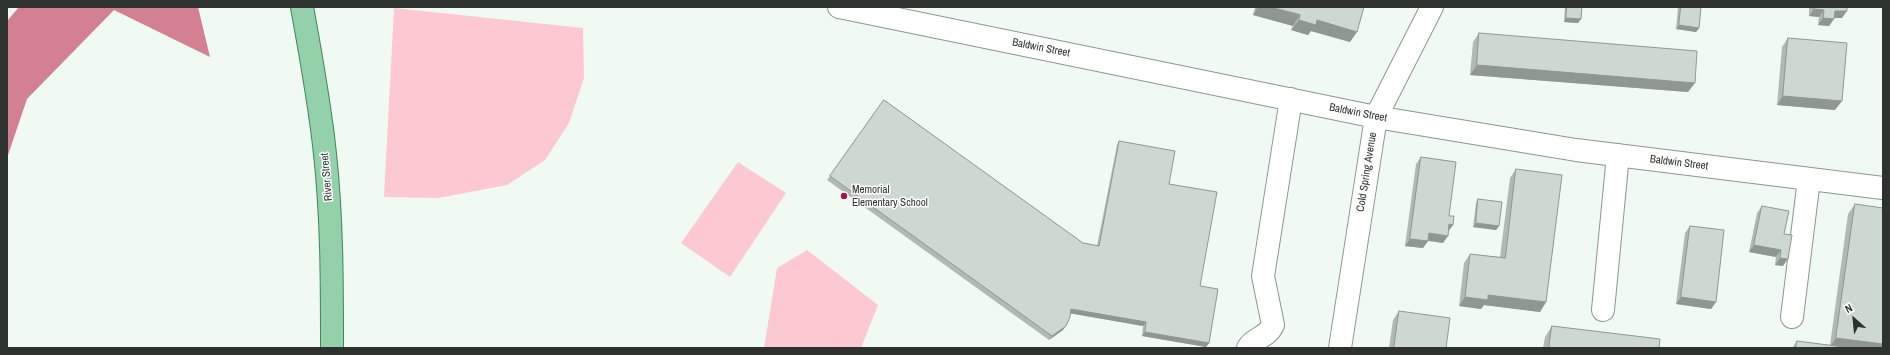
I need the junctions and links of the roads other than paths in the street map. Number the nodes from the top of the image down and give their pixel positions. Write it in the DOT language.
graph roads {
  1 [pos="302,7"];
  2 [pos="839,7"];
  3 [pos="1432,7"];
  4 [pos="914,15"];
  5 [pos="1291,99"];
  6 [pos="1376,117"];
  7 [pos="1618,155"];
  8 [pos="1810,178"];
  9 [pos="1883,188"];
  10 [pos="1603,310"];
  11 [pos="1792,317"];
  12 [pos="332,348"];
  13 [pos="1248,348"];
  14 [pos="1340,348"];
  1 -- 12 [label="main road, River Street"];
  2 -- 4 [label="street, Baldwin Street"];
  3 -- 6 [label="street, Cold Spring Avenue"];
  4 -- 5 [label="street, Baldwin Street"];
  5 -- 6 [label="street, Baldwin Street"];
  5 -- 13 [label="street"];
  6 -- 7 [label="street, Baldwin Street"];
  6 -- 14 [label="street, Cold Spring Avenue"];
  7 -- 8 [label="street, Baldwin Street"];
  7 -- 10 [label="street"];
  8 -- 9 [label="street, Baldwin Street"];
  8 -- 11 [label="street"];
}
